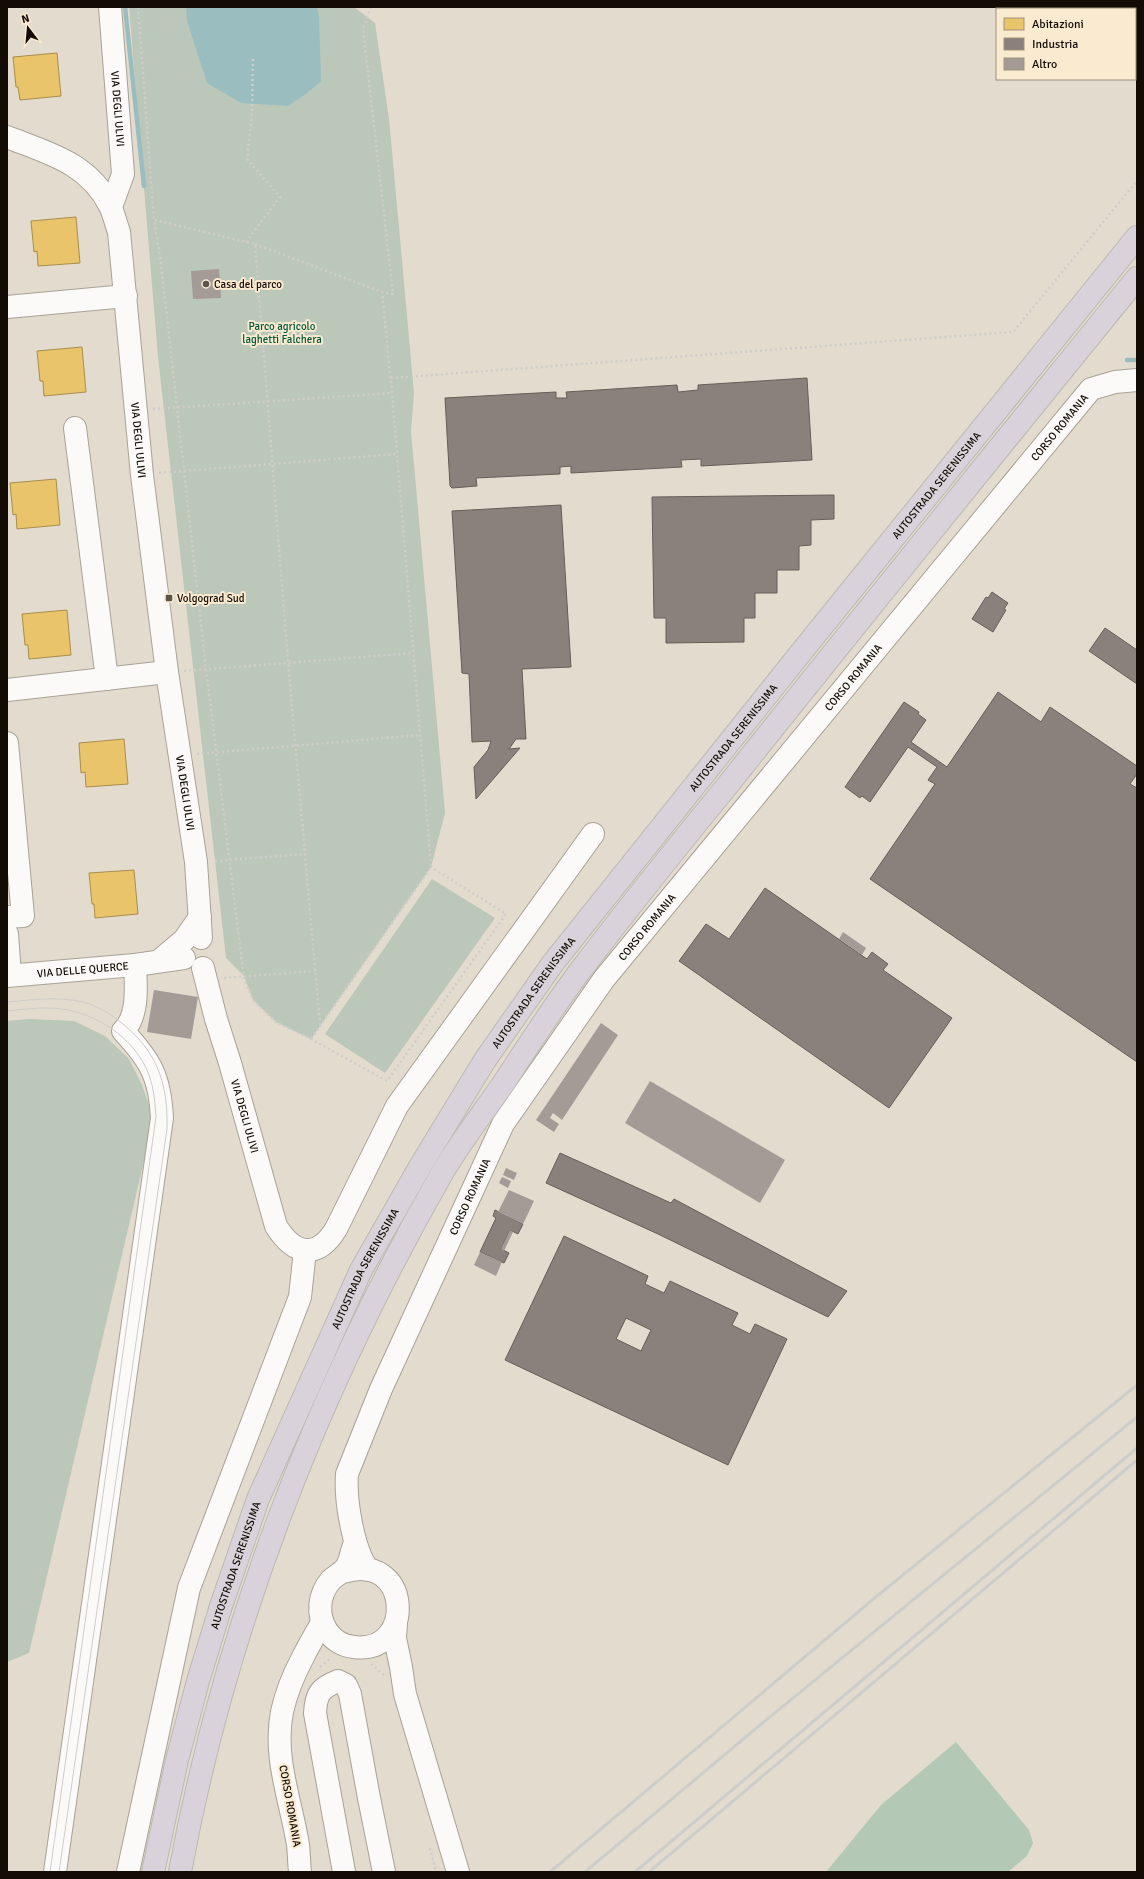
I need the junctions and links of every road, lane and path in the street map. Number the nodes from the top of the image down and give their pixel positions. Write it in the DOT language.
graph roads {
  1 [pos="110,7"];
  2 [pos="138,7"];
  3 [pos="371,7"];
  4 [pos="253,56"];
  5 [pos="7,137"];
  6 [pos="1137,181"];
  7 [pos="110,207"];
  8 [pos="154,220"];
  9 [pos="1137,237"];
  10 [pos="246,242"];
  11 [pos="255,244"];
  12 [pos="1137,278"];
  13 [pos="382,292"];
  14 [pos="126,296"];
  15 [pos="7,307"];
  16 [pos="391,378"];
  17 [pos="1137,380"];
  18 [pos="392,393"];
  19 [pos="268,401"];
  20 [pos="177,408"];
  21 [pos="137,410"];
  22 [pos="75,428"];
  23 [pos="397,454"];
  24 [pos="272,464"];
  25 [pos="184,472"];
  26 [pos="142,475"];
  27 [pos="413,653"];
  28 [pos="288,662"];
  29 [pos="206,669"];
  30 [pos="167,672"];
  31 [pos="107,680"];
  32 [pos="7,690"];
  33 [pos="420,735"];
  34 [pos="7,743"];
  35 [pos="296,746"];
  36 [pos="216,753"];
  37 [pos="180,754"];
  38 [pos="594,834"];
  39 [pos="305,854"];
  40 [pos="229,861"];
  41 [pos="196,862"];
  42 [pos="431,867"];
  43 [pos="7,917"];
  44 [pos="200,917"];
  45 [pos="7,934"];
  46 [pos="202,938"];
  47 [pos="184,958"];
  48 [pos="158,962"];
  49 [pos="135,964"];
  50 [pos="203,968"];
  51 [pos="316,971"];
  52 [pos="9,976"];
  53 [pos="244,978"];
  54 [pos="320,1025"];
  55 [pos="311,1039"];
  56 [pos="305,1250"];
  57 [pos="355,1543"];
  58 [pos="368,1570"];
  59 [pos="342,1572"];
  60 [pos="322,1623"];
  61 [pos="396,1623"];
  62 [pos="342,1644"];
  63 [pos="368,1647"];
  64 [pos="296,1671"];
  65 [pos="405,1694"];
  66 [pos="433,1860"];
  67 [pos="457,1865"];
  68 [pos="55,1872"];
  69 [pos="128,1872"];
  70 [pos="153,1872"];
  71 [pos="180,1872"];
  72 [pos="300,1872"];
  73 [pos="344,1872"];
  74 [pos="384,1872"];
  75 [pos="436,1872"];
  1 -- 7 [label="street, VIA DEGLI ULIVI"];
  2 -- 8 [label="path"];
  3 -- 13 [label="path"];
  4 -- 10 [label="path"];
  5 -- 7 [label="street, VIA DEGLI ULIVI"];
  6 -- 16 [label="path"];
  7 -- 14 [label="street, VIA DEGLI ULIVI"];
  8 -- 10 [label="path"];
  8 -- 20 [label="path"];
  9 -- 70 [label="highway, AUTOSTRADA SERENISSIMA"];
  10 -- 11 [label="path"];
  11 -- 13 [label="path"];
  11 -- 19 [label="path"];
  12 -- 71 [label="highway, AUTOSTRADA SERENISSIMA"];
  13 -- 16 [label="path"];
  14 -- 15 [label="street"];
  14 -- 21 [label="street, VIA DEGLI ULIVI"];
  16 -- 18 [label="path"];
  17 -- 57 [label="street, CORSO ROMANIA"];
  18 -- 19 [label="path"];
  18 -- 23 [label="path"];
  19 -- 20 [label="path"];
  19 -- 24 [label="path"];
  20 -- 21 [label="path"];
  20 -- 25 [label="path"];
  21 -- 26 [label="street, VIA DEGLI ULIVI"];
  22 -- 31 [label="street"];
  23 -- 24 [label="path"];
  23 -- 27 [label="path"];
  24 -- 25 [label="path"];
  24 -- 28 [label="path"];
  25 -- 26 [label="path"];
  25 -- 29 [label="path"];
  26 -- 30 [label="street, VIA DEGLI ULIVI"];
  27 -- 28 [label="path"];
  27 -- 33 [label="path"];
  28 -- 29 [label="path"];
  28 -- 35 [label="path"];
  29 -- 30 [label="path"];
  29 -- 36 [label="path"];
  30 -- 31 [label="street"];
  30 -- 37 [label="street, VIA DEGLI ULIVI"];
  31 -- 32 [label="street"];
  33 -- 35 [label="path"];
  33 -- 42 [label="path"];
  34 -- 43 [label="street"];
  35 -- 36 [label="path"];
  35 -- 39 [label="path"];
  36 -- 37 [label="path"];
  36 -- 40 [label="path"];
  37 -- 41 [label="street, VIA DEGLI ULIVI"];
  38 -- 56 [label="street"];
  39 -- 40 [label="path"];
  39 -- 51 [label="path"];
  40 -- 41 [label="path"];
  40 -- 53 [label="path"];
  41 -- 44 [label="street, VIA DEGLI ULIVI"];
  42 -- 54 [label="path"];
  42 -- 55 [label="path"];
  44 -- 46 [label="street, VIA DEGLI ULIVI"];
  44 -- 48 [label="street"];
  45 -- 52 [label="street"];
  46 -- 47 [label="street"];
  46 -- 50 [label="street"];
  47 -- 48 [label="street, VIA DELLE QUERCE"];
  47 -- 50 [label="street"];
  48 -- 49 [label="street, VIA DELLE QUERCE"];
  49 -- 52 [label="street, VIA DELLE QUERCE"];
  49 -- 68 [label="street"];
  50 -- 56 [label="street, VIA DEGLI ULIVI"];
  51 -- 53 [label="path"];
  51 -- 54 [label="path"];
  53 -- 55 [label="path"];
  54 -- 55 [label="path"];
  56 -- 69 [label="street"];
  57 -- 58 [label="street, CORSO ROMANIA"];
  57 -- 59 [label="street, CORSO ROMANIA"];
  58 -- 59 [label="street"];
  58 -- 61 [label="street"];
  59 -- 60 [label="street"];
  60 -- 62 [label="street"];
  60 -- 64 [label="street, CORSO ROMANIA"];
  61 -- 63 [label="street"];
  61 -- 65 [label="street"];
  62 -- 63 [label="street"];
  62 -- 64 [label="street"];
  63 -- 65 [label="street"];
  64 -- 72 [label="street, CORSO ROMANIA"];
  65 -- 67 [label="street"];
  66 -- 75 [label="path"];
  73 -- 74 [label="street"];
}
